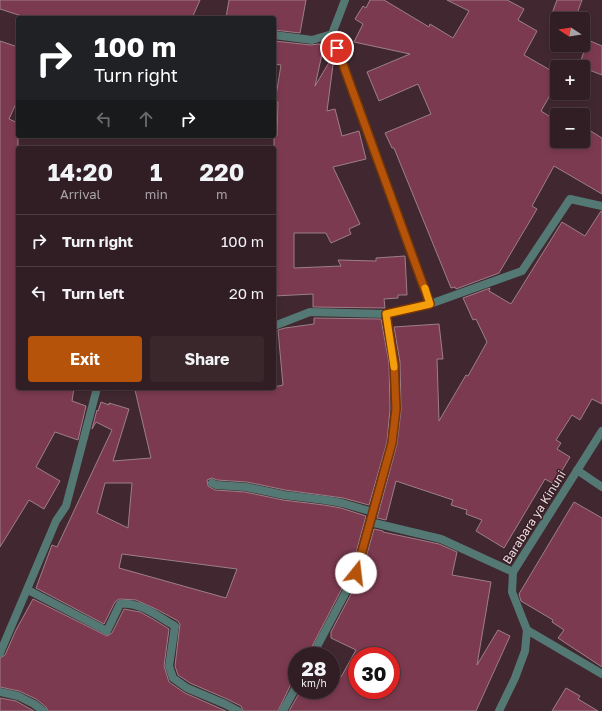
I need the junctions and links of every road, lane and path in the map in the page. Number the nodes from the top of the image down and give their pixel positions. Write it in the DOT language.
graph roads {
  1 [pos="345,0"];
  2 [pos="332,34"];
  3 [pos="276,35"];
  4 [pos="602,206"];
  5 [pos="430,304"];
  6 [pos="386,314"];
  7 [pos="276,325"];
  8 [pos="96,390"];
  9 [pos="602,431"];
  10 [pos="577,470"];
  11 [pos="212,483"];
  12 [pos="602,487"];
  13 [pos="373,512"];
  14 [pos="370,522"];
  15 [pos="514,572"];
  16 [pos="28,590"];
  17 [pos="527,630"];
  18 [pos="317,647"];
  19 [pos="0,653"];
  20 [pos="602,674"];
  21 [pos="0,692"];
  22 [pos="290,699"];
  23 [pos="43,711"];
  24 [pos="238,711"];
  25 [pos="284,711"];
  26 [pos="499,711"];
  1 -- 2 [label="street"];
  2 -- 3 [label="street"];
  2 -- 5 [label="street"];
  4 -- 5 [label="street"];
  5 -- 6 [label="street"];
  6 -- 7 [label="street"];
  6 -- 13 [label="street"];
  8 -- 16 [label="street"];
  9 -- 10 [label="street, Barabara ya Kinuni"];
  10 -- 12 [label="street"];
  10 -- 15 [label="street, Barabara ya Kinuni"];
  11 -- 13 [label="street"];
  13 -- 14 [label="street"];
  14 -- 15 [label="street"];
  14 -- 18 [label="street"];
  15 -- 17 [label="street, Barabara ya Kinuni"];
  16 -- 19 [label="street"];
  16 -- 24 [label="street"];
  17 -- 20 [label="street"];
  17 -- 26 [label="street, Barabara ya Kinuni"];
  21 -- 23 [label="street"];
  22 -- 25 [label="street"];
}
